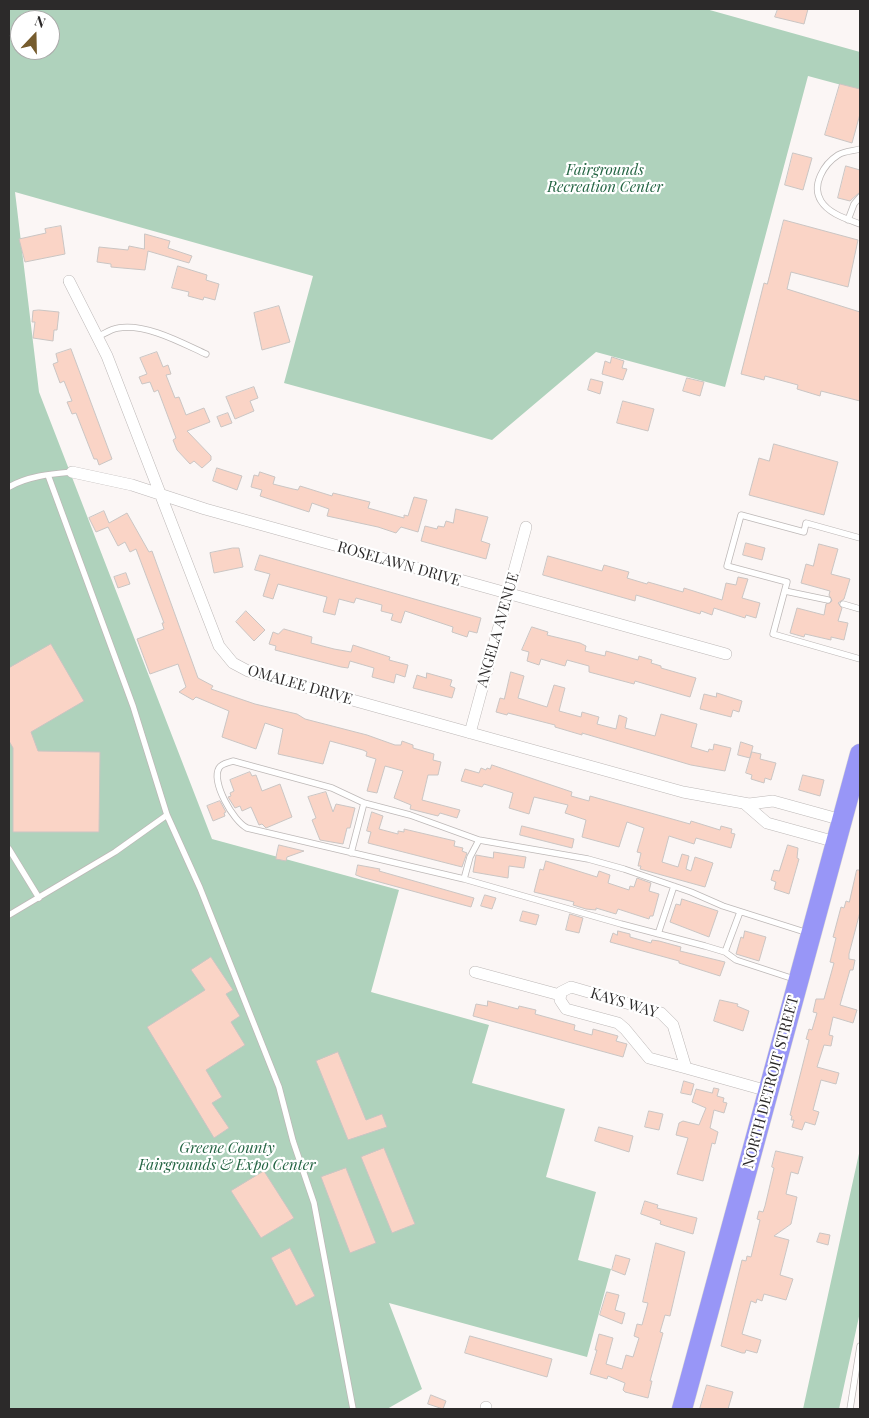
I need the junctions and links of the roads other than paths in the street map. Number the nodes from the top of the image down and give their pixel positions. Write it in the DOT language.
graph roads {
  1 [pos="860,149"];
  2 [pos="860,197"];
  3 [pos="848,220"];
  4 [pos="860,224"];
  5 [pos="69,281"];
  6 [pos="97,337"];
  7 [pos="206,354"];
  8 [pos="72,472"];
  9 [pos="48,475"];
  10 [pos="9,487"];
  11 [pos="162,495"];
  12 [pos="526,528"];
  13 [pos="860,538"];
  14 [pos="785,591"];
  15 [pos="508,594"];
  16 [pos="828,600"];
  17 [pos="843,604"];
  18 [pos="860,609"];
  19 [pos="726,654"];
  20 [pos="860,659"];
  21 [pos="470,733"];
  22 [pos="860,754"];
  23 [pos="743,802"];
  24 [pos="364,804"];
  25 [pos="167,815"];
  26 [pos="842,820"];
  27 [pos="479,840"];
  28 [pos="836,842"];
  29 [pos="9,849"];
  30 [pos="351,853"];
  31 [pos="464,879"];
  32 [pos="674,886"];
  33 [pos="38,898"];
  34 [pos="740,912"];
  35 [pos="9,915"];
  36 [pos="658,934"];
  37 [pos="812,934"];
  38 [pos="725,952"];
  39 [pos="475,972"];
  40 [pos="799,980"];
  41 [pos="560,995"];
  42 [pos="686,1068"];
  43 [pos="768,1091"];
  44 [pos="860,1346"];
  45 [pos="352,1409"];
  46 [pos="682,1409"];
  47 [pos="850,1409"];
  1 -- 3 [label="lane"];
  2 -- 3 [label="lane"];
  3 -- 4 [label="lane"];
  5 -- 6 [label="street, OMALEE DRIVE"];
  6 -- 7 [label="lane"];
  6 -- 11 [label="street, OMALEE DRIVE"];
  8 -- 9 [label="lane"];
  8 -- 11 [label="street, ROSELAWN DRIVE"];
  9 -- 10 [label="lane"];
  9 -- 25 [label="lane"];
  11 -- 15 [label="street, ROSELAWN DRIVE"];
  11 -- 21 [label="street, OMALEE DRIVE"];
  12 -- 15 [label="street, ANGELA AVENUE"];
  13 -- 14 [label="lane"];
  14 -- 16 [label="lane"];
  14 -- 20 [label="lane"];
  15 -- 19 [label="street, ROSELAWN DRIVE"];
  15 -- 21 [label="street, ANGELA AVENUE"];
  17 -- 18 [label="lane"];
  21 -- 23 [label="street, OMALEE DRIVE"];
  22 -- 26 [label="highway, NORTH DETROIT STREET"];
  23 -- 26 [label="street, OMALEE DRIVE"];
  23 -- 28 [label="street"];
  24 -- 27 [label="lane"];
  24 -- 30 [label="lane"];
  24 -- 30 [label="lane"];
  25 -- 33 [label="lane"];
  25 -- 45 [label="lane"];
  26 -- 28 [label="highway, NORTH DETROIT STREET"];
  27 -- 31 [label="lane"];
  27 -- 32 [label="lane"];
  28 -- 37 [label="highway, NORTH DETROIT STREET"];
  29 -- 33 [label="lane"];
  30 -- 31 [label="lane"];
  31 -- 36 [label="lane"];
  32 -- 34 [label="lane"];
  32 -- 36 [label="lane"];
  33 -- 35 [label="lane"];
  34 -- 37 [label="lane"];
  34 -- 38 [label="lane"];
  36 -- 38 [label="lane"];
  37 -- 40 [label="highway, NORTH DETROIT STREET"];
  38 -- 40 [label="lane"];
  39 -- 41 [label="street, KAYS WAY"];
  40 -- 43 [label="highway, NORTH DETROIT STREET"];
  41 -- 42 [label="street, KAYS WAY"];
  41 -- 42 [label="street, KAYS WAY"];
  42 -- 43 [label="street, KAYS WAY"];
  43 -- 46 [label="highway, NORTH DETROIT STREET"];
  44 -- 47 [label="lane"];
}
